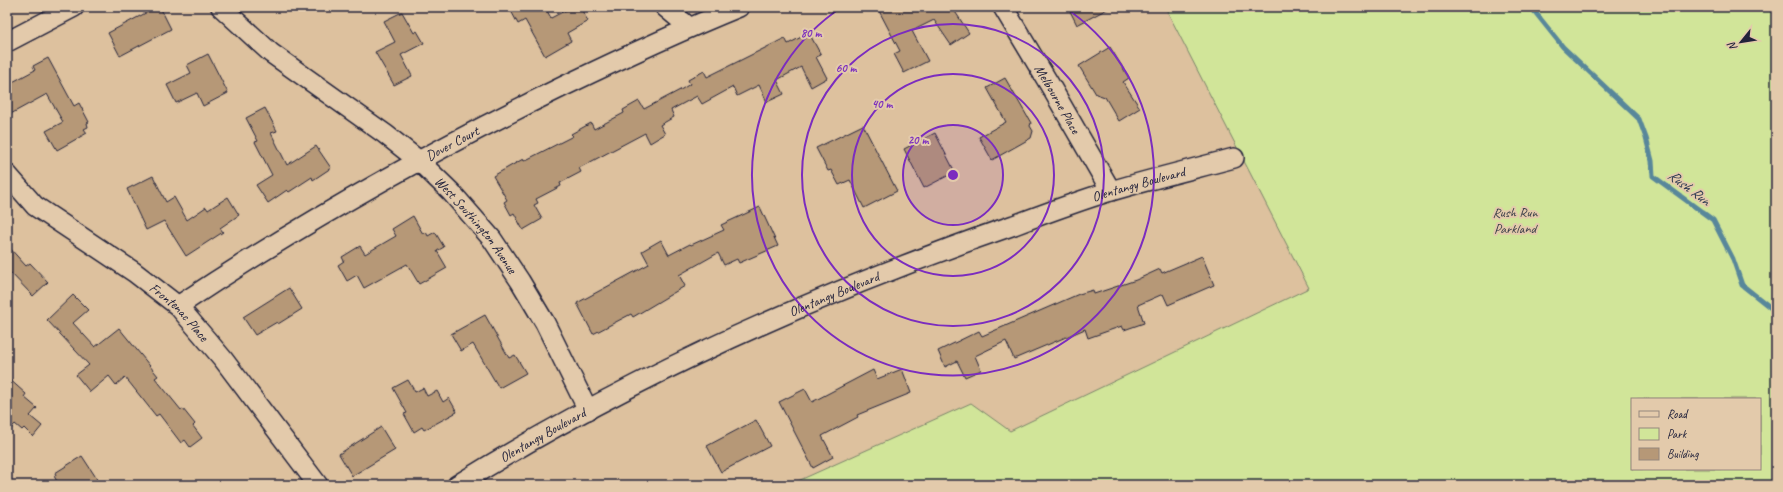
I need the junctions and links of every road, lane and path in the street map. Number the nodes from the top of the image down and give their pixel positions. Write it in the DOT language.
graph roads {
  1 [pos="74,7"];
  2 [pos="221,7"];
  3 [pos="665,7"];
  4 [pos="739,7"];
  5 [pos="1003,7"];
  6 [pos="689,27"];
  7 [pos="7,42"];
  8 [pos="1234,158"];
  9 [pos="418,160"];
  10 [pos="7,174"];
  11 [pos="1110,191"];
  12 [pos="178,306"];
  13 [pos="588,410"];
  14 [pos="318,485"];
  15 [pos="457,485"];
  1 -- 7 [label="street"];
  2 -- 9 [label="street, West Southington Avenue"];
  3 -- 6 [label="street"];
  4 -- 6 [label="street, Dover Court"];
  5 -- 11 [label="street, Melbourne Place"];
  6 -- 9 [label="street, Dover Court"];
  8 -- 11 [label="street, Olentangy Boulevard"];
  9 -- 12 [label="street, Dover Court"];
  9 -- 13 [label="street, West Southington Avenue"];
  10 -- 12 [label="street, Frontenac Place"];
  11 -- 13 [label="street, Olentangy Boulevard"];
  12 -- 14 [label="street, Frontenac Place"];
  13 -- 15 [label="street, Olentangy Boulevard"];
}
